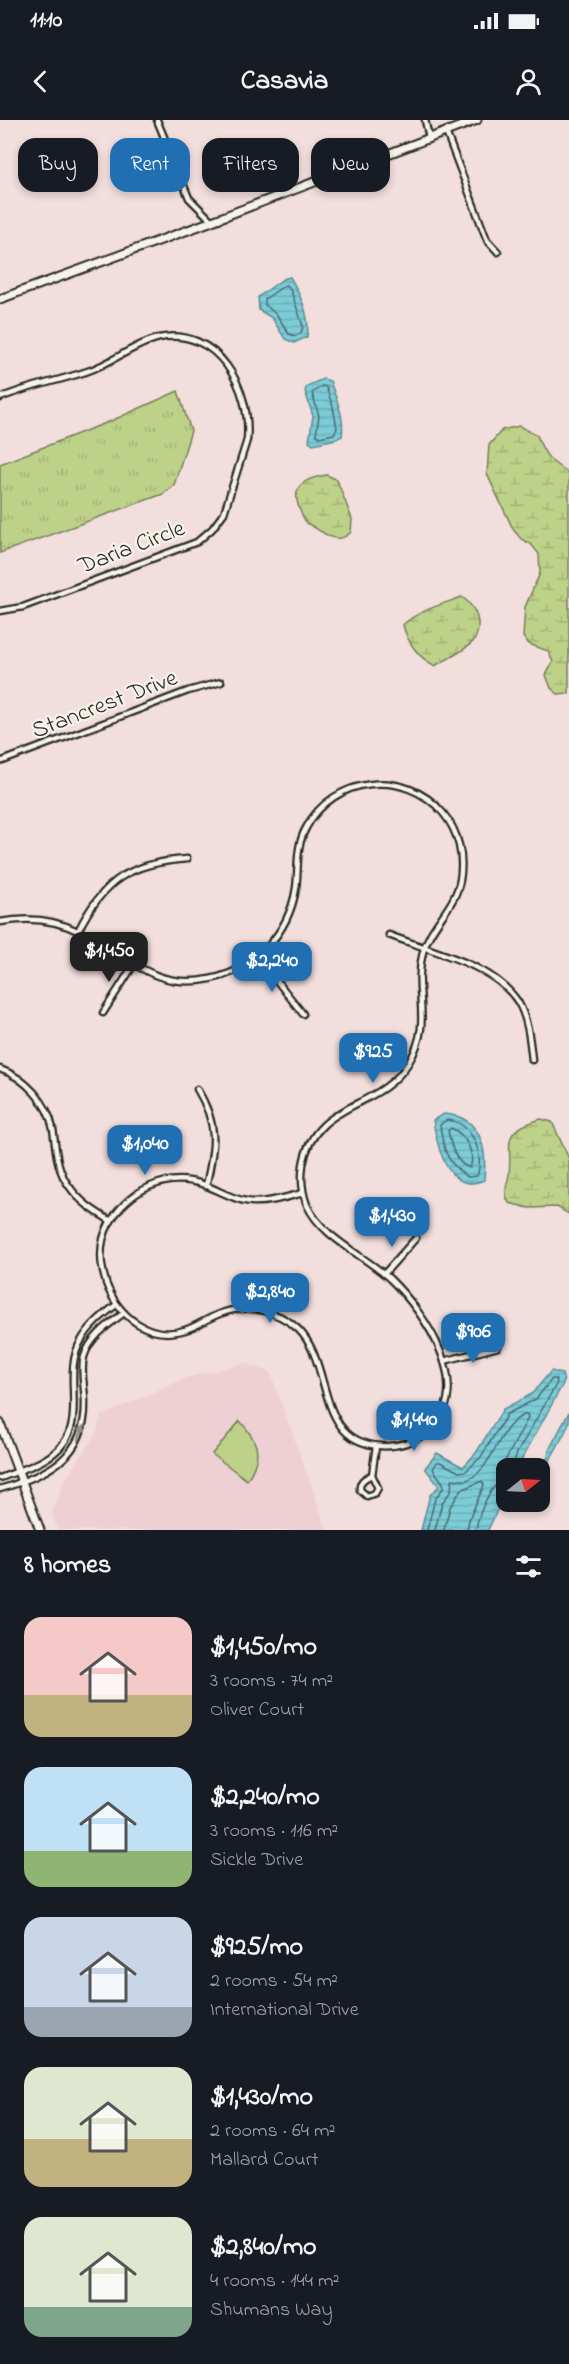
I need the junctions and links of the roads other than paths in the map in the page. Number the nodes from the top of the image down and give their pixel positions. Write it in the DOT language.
graph roads {
  1 [pos="157,120"];
  2 [pos="425,120"];
  3 [pos="477,120"];
  4 [pos="446,132"];
  5 [pos="429,138"];
  6 [pos="212,221"];
  7 [pos="498,252"];
  8 [pos="0,299"];
  9 [pos="0,399"];
  10 [pos="0,611"];
  11 [pos="221,682"];
  12 [pos="0,762"];
  13 [pos="187,859"];
  14 [pos="0,922"];
  15 [pos="78,931"];
  16 [pos="389,935"];
  17 [pos="424,949"];
  18 [pos="258,957"];
  19 [pos="133,966"];
  20 [pos="103,1013"];
  21 [pos="303,1014"];
  22 [pos="532,1060"];
  23 [pos="0,1069"];
  24 [pos="197,1089"];
  25 [pos="206,1186"];
  26 [pos="303,1194"];
  27 [pos="111,1221"];
  28 [pos="416,1238"];
  29 [pos="384,1274"];
  30 [pos="116,1305"];
  31 [pos="124,1313"];
  32 [pos="89,1329"];
  33 [pos="96,1335"];
  34 [pos="498,1347"];
  35 [pos="74,1356"];
  36 [pos="84,1357"];
  37 [pos="444,1361"];
  38 [pos="85,1400"];
  39 [pos="75,1401"];
  40 [pos="0,1423"];
  41 [pos="376,1446"];
  42 [pos="56,1452"];
  43 [pos="61,1461"];
  44 [pos="18,1471"];
  45 [pos="372,1475"];
  46 [pos="0,1478"];
  47 [pos="22,1482"];
  48 [pos="0,1490"];
  49 [pos="40,1530"];
  1 -- 6 [label="street"];
  2 -- 5 [label="street"];
  3 -- 4 [label="street"];
  4 -- 5 [label="street"];
  4 -- 7 [label="street"];
  5 -- 6 [label="street"];
  6 -- 8 [label="street"];
  9 -- 10 [label="street, Daria Circle"];
  11 -- 12 [label="street, Stancrest Drive"];
  13 -- 15 [label="street"];
  14 -- 15 [label="street"];
  15 -- 19 [label="street"];
  16 -- 17 [label="street"];
  17 -- 18 [label="street"];
  17 -- 22 [label="street"];
  17 -- 26 [label="street"];
  18 -- 19 [label="street"];
  18 -- 21 [label="street"];
  19 -- 20 [label="street"];
  23 -- 27 [label="street"];
  24 -- 25 [label="street"];
  25 -- 26 [label="street"];
  25 -- 27 [label="street"];
  26 -- 29 [label="street"];
  27 -- 30 [label="street"];
  28 -- 29 [label="street"];
  29 -- 37 [label="street"];
  30 -- 31 [label="street"];
  30 -- 32 [label="street"];
  31 -- 33 [label="street"];
  31 -- 41 [label="street"];
  32 -- 33 [label="street"];
  32 -- 35 [label="street"];
  33 -- 36 [label="street"];
  34 -- 37 [label="street"];
  35 -- 36 [label="street"];
  35 -- 39 [label="street"];
  36 -- 38 [label="street"];
  37 -- 41 [label="street"];
  38 -- 39 [label="street"];
  43 -- 38 [label="street, one-way"];
  39 -- 42 [label="street"];
  40 -- 44 [label="street"];
  41 -- 45 [label="street"];
  42 -- 43 [label="street"];
  42 -- 44 [label="street"];
  43 -- 47 [label="street"];
  44 -- 46 [label="street"];
  44 -- 47 [label="street"];
  45 -- 45 [label="street"];
  47 -- 48 [label="street"];
  47 -- 49 [label="street"];
}
